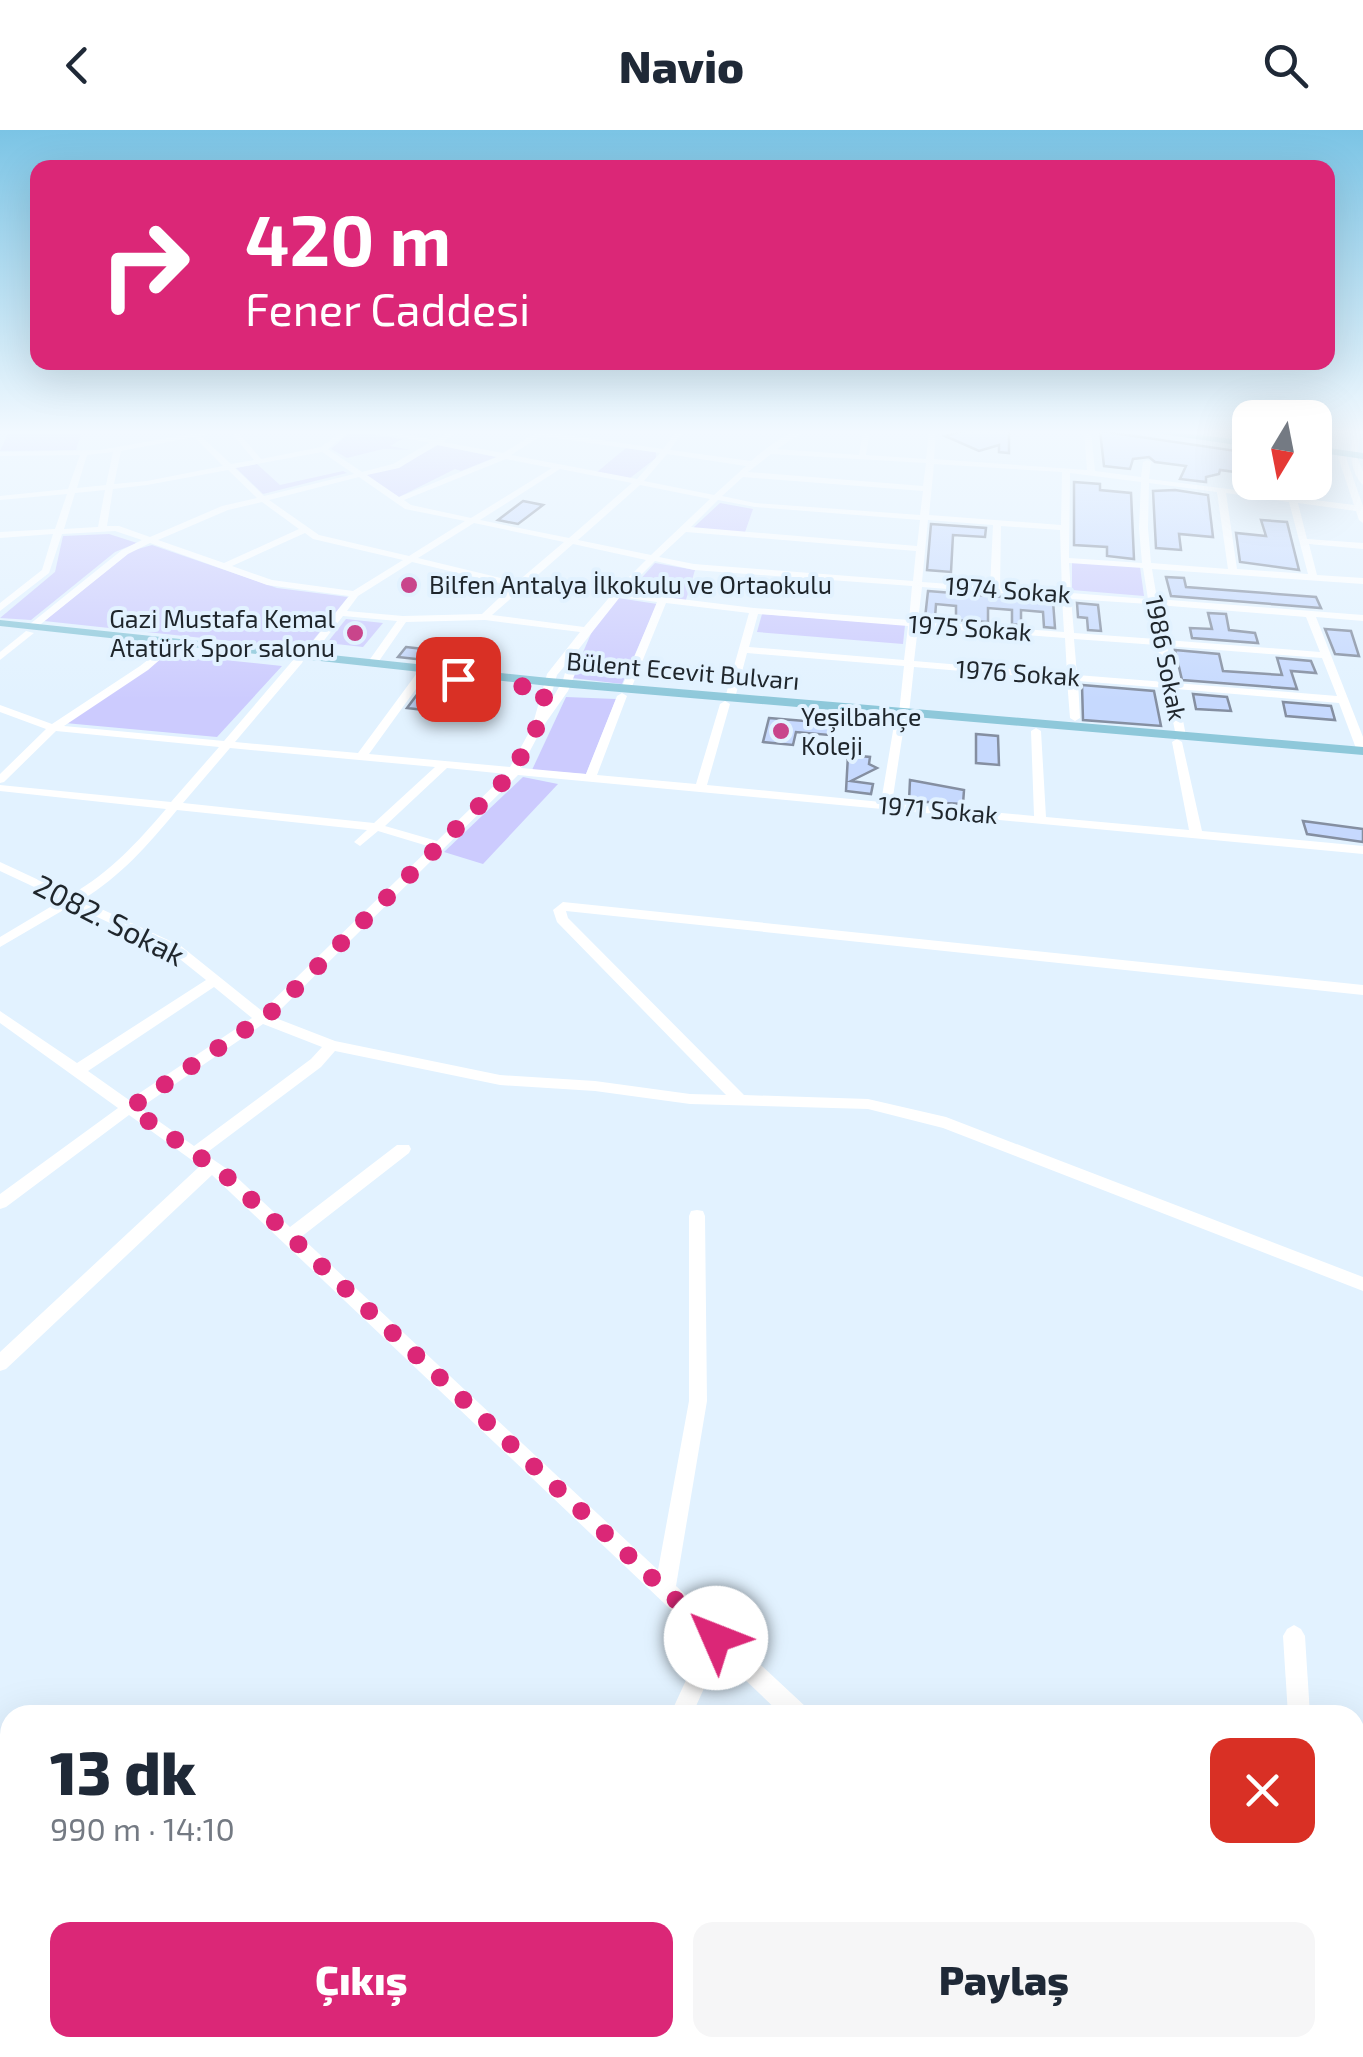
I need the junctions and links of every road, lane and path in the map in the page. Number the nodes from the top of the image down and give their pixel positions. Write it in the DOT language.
graph roads {
  1 [pos="62,521"];
  2 [pos="104,521"];
  3 [pos="195,521"];
  4 [pos="292,521"];
  5 [pos="471,521"];
  6 [pos="477,521"];
  7 [pos="592,521"];
  8 [pos="691,521"];
  9 [pos="923,521"];
  10 [pos="977,521"];
  11 [pos="1064,521"];
  12 [pos="1146,521"];
  13 [pos="1226,521"];
  14 [pos="1299,521"];
  15 [pos="997,522"];
  16 [pos="102,528"];
  17 [pos="684,528"];
  18 [pos="1064,528"];
  19 [pos="304,530"];
  20 [pos="59,531"];
  21 [pos="0,535"];
  22 [pos="150,540"];
  23 [pos="569,541"];
  24 [pos="1305,542"];
  25 [pos="1363,546"];
  26 [pos="920,549"];
  27 [pos="411,558"];
  28 [pos="653,558"];
  29 [pos="1064,560"];
  30 [pos="1148,566"];
  31 [pos="223,567"];
  32 [pos="1233,572"];
  33 [pos="1313,577"];
  34 [pos="1363,581"];
  35 [pos="516,584"];
  36 [pos="917,584"];
  37 [pos="995,589"];
  38 [pos="355,594"];
  39 [pos="616,594"];
  40 [pos="1065,594"];
  41 [pos="1155,601"];
  42 [pos="662,602"];
  43 [pos="0,608"];
  44 [pos="754,611"];
  45 [pos="342,613"];
  46 [pos="1310,614"];
  47 [pos="484,617"];
  48 [pos="403,618"];
  49 [pos="1363,618"];
  50 [pos="0,623"];
  51 [pos="913,624"];
  52 [pos="0,630"];
  53 [pos="31,630"];
  54 [pos="585,630"];
  55 [pos="1068,635"];
  56 [pos="1164,642"];
  57 [pos="165,649"];
  58 [pos="573,650"];
  59 [pos="742,650"];
  60 [pos="1325,655"];
  61 [pos="0,657"];
  62 [pos="303,658"];
  63 [pos="373,662"];
  64 [pos="909,665"];
  65 [pos="421,675"];
  66 [pos="1071,677"];
  67 [pos="548,685"];
  68 [pos="1172,685"];
  69 [pos="564,687"];
  70 [pos="624,692"];
  71 [pos="1342,700"];
  72 [pos="728,701"];
  73 [pos="0,708"];
  74 [pos="902,716"];
  75 [pos="1075,718"];
  76 [pos="537,727"];
  77 [pos="53,728"];
  78 [pos="1036,731"];
  79 [pos="1179,739"];
  80 [pos="230,745"];
  81 [pos="1363,754"];
  82 [pos="361,758"];
  83 [pos="443,766"];
  84 [pos="512,773"];
  85 [pos="590,778"];
  86 [pos="0,784"];
  87 [pos="701,788"];
  88 [pos="886,806"];
  89 [pos="176,807"];
  90 [pos="1040,820"];
  91 [pos="376,828"];
  92 [pos="1196,833"];
  93 [pos="360,842"];
  94 [pos="438,845"];
  95 [pos="1363,850"];
  96 [pos="0,866"];
  97 [pos="73,900"];
  98 [pos="0,943"];
  99 [pos="214,980"];
  100 [pos="1363,990"];
  101 [pos="0,1016"];
  102 [pos="262,1018"];
  103 [pos="332,1046"];
  104 [pos="78,1070"];
  105 [pos="740,1100"];
  106 [pos="130,1108"];
  107 [pos="403,1149"];
  108 [pos="195,1153"];
  109 [pos="212,1165"];
  110 [pos="0,1203"];
  111 [pos="697,1216"];
  112 [pos="290,1236"];
  113 [pos="1363,1284"];
  114 [pos="0,1363"];
  115 [pos="666,1590"];
  116 [pos="1294,1636"];
  117 [pos="716,1638"];
  118 [pos="686,1705"];
  119 [pos="787,1705"];
  120 [pos="1298,1705"];
  1 -- 20 [label="street"];
  2 -- 16 [label="street"];
  3 -- 22 [label="street"];
  4 -- 19 [label="street"];
  5 -- 27 [label="street"];
  6 -- 23 [label="street, 1974 Sokak"];
  7 -- 23 [label="street"];
  8 -- 17 [label="street"];
  9 -- 26 [label="street"];
  10 -- 15 [label="street"];
  11 -- 18 [label="street"];
  12 -- 30 [label="street, 1986 Sokak"];
  13 -- 32 [label="street"];
  14 -- 24 [label="street"];
  15 -- 18 [label="street"];
  15 -- 37 [label="street"];
  16 -- 20 [label="street"];
  16 -- 22 [label="street"];
  17 -- 26 [label="street"];
  17 -- 28 [label="street"];
  18 -- 29 [label="street"];
  19 -- 27 [label="street"];
  19 -- 31 [label="street"];
  20 -- 21 [label="street"];
  20 -- 43 [label="street"];
  22 -- 31 [label="street"];
  22 -- 53 [label="street"];
  23 -- 28 [label="street, 1974 Sokak"];
  23 -- 35 [label="street"];
  24 -- 25 [label="street"];
  24 -- 33 [label="street"];
  26 -- 36 [label="street"];
  27 -- 35 [label="street"];
  27 -- 38 [label="street"];
  28 -- 36 [label="street, 1974 Sokak"];
  28 -- 39 [label="street"];
  29 -- 30 [label="street"];
  29 -- 40 [label="street"];
  30 -- 32 [label="street"];
  30 -- 41 [label="street, 1986 Sokak"];
  31 -- 38 [label="street"];
  32 -- 33 [label="street"];
  33 -- 34 [label="street"];
  35 -- 47 [label="street"];
  36 -- 37 [label="street, 1974 Sokak"];
  36 -- 51 [label="street"];
  37 -- 40 [label="street, 1974 Sokak"];
  38 -- 45 [label="street"];
  39 -- 42 [label="street, 1975 Sokak"];
  39 -- 54 [label="street"];
  40 -- 41 [label="street, 1974 Sokak"];
  40 -- 55 [label="street"];
  41 -- 46 [label="street, 1974 Sokak"];
  41 -- 56 [label="street, 1986 Sokak"];
  42 -- 44 [label="street, 1975 Sokak"];
  42 -- 70 [label="street"];
  44 -- 51 [label="street, 1975 Sokak"];
  44 -- 59 [label="street"];
  45 -- 48 [label="street"];
  45 -- 62 [label="street"];
  46 -- 49 [label="street, 1974 Sokak"];
  46 -- 60 [label="street"];
  47 -- 48 [label="street"];
  47 -- 54 [label="street"];
  48 -- 63 [label="street"];
  50 -- 53 [label="main road, Bülent Ecevit Bulvarı"];
  51 -- 55 [label="street, 1975 Sokak"];
  51 -- 64 [label="street"];
  52 -- 53 [label="main road, Bülent Ecevit Bulvarı"];
  53 -- 57 [label="main road, Bülent Ecevit Bulvarı"];
  53 -- 61 [label="street"];
  53 -- 62 [label="main road, Bülent Ecevit Bulvarı"];
  54 -- 58 [label="street"];
  55 -- 56 [label="street, 1975 Sokak"];
  55 -- 66 [label="street"];
  56 -- 60 [label="street, 1975 Sokak"];
  56 -- 68 [label="street, 1986 Sokak"];
  57 -- 62 [label="main road, Bülent Ecevit Bulvarı"];
  57 -- 77 [label="street"];
  58 -- 67 [label="street"];
  58 -- 69 [label="street"];
  59 -- 64 [label="street, 1976 Sokak"];
  59 -- 72 [label="street"];
  60 -- 71 [label="street"];
  62 -- 63 [label="main road, Bülent Ecevit Bulvarı"];
  62 -- 65 [label="main road, Bülent Ecevit Bulvarı"];
  62 -- 80 [label="street"];
  63 -- 67 [label="main road, Bülent Ecevit Bulvarı"];
  64 -- 66 [label="street, 1976 Sokak"];
  64 -- 74 [label="street"];
  65 -- 67 [label="main road, Bülent Ecevit Bulvarı"];
  65 -- 82 [label="street"];
  66 -- 68 [label="street, 1976 Sokak"];
  66 -- 75 [label="street"];
  67 -- 69 [label="main road, Bülent Ecevit Bulvarı"];
  67 -- 76 [label="street"];
  68 -- 71 [label="street, 1976 Sokak"];
  68 -- 79 [label="street, 1986 Sokak"];
  69 -- 70 [label="main road, Bülent Ecevit Bulvarı"];
  69 -- 76 [label="street"];
  70 -- 72 [label="main road, Bülent Ecevit Bulvarı"];
  70 -- 85 [label="street"];
  71 -- 81 [label="street"];
  72 -- 74 [label="main road, Bülent Ecevit Bulvarı"];
  72 -- 87 [label="street"];
  73 -- 77 [label="street, 1971 Sokak"];
  74 -- 78 [label="main road, Bülent Ecevit Bulvarı"];
  74 -- 79 [label="main road, Bülent Ecevit Bulvarı"];
  74 -- 88 [label="street"];
  76 -- 84 [label="street"];
  77 -- 80 [label="street, 1971 Sokak"];
  77 -- 86 [label="street"];
  78 -- 79 [label="main road, Bülent Ecevit Bulvarı"];
  78 -- 90 [label="street, 1976 Sokak"];
  79 -- 81 [label="main road, Bülent Ecevit Bulvarı"];
  79 -- 92 [label="street, 1986 Sokak"];
  80 -- 82 [label="street, 1971 Sokak"];
  80 -- 89 [label="street"];
  82 -- 83 [label="street, 1971 Sokak"];
  83 -- 84 [label="street, 1971 Sokak"];
  83 -- 91 [label="street"];
  84 -- 85 [label="street, 1971 Sokak"];
  84 -- 94 [label="street"];
  85 -- 87 [label="street, 1971 Sokak"];
  86 -- 89 [label="street"];
  87 -- 88 [label="street, 1971 Sokak"];
  88 -- 90 [label="street, 1971 Sokak"];
  89 -- 91 [label="street"];
  89 -- 97 [label="street"];
  90 -- 92 [label="street, 1971 Sokak"];
  91 -- 93 [label="street"];
  91 -- 94 [label="street"];
  92 -- 95 [label="street, 1971 Sokak"];
  94 -- 102 [label="street"];
  96 -- 97 [label="street, 2082. Sokak"];
  97 -- 98 [label="street"];
  97 -- 99 [label="street, 2082. Sokak"];
  99 -- 102 [label="street, 2082. Sokak"];
  99 -- 104 [label="street"];
  100 -- 105 [label="street"];
  101 -- 104 [label="street"];
  102 -- 103 [label="street, 2082. Sokak"];
  102 -- 106 [label="street"];
  103 -- 105 [label="street, 2082. Sokak"];
  103 -- 108 [label="street"];
  104 -- 106 [label="street"];
  105 -- 113 [label="street, 2082. Sokak"];
  106 -- 108 [label="street"];
  106 -- 110 [label="street"];
  107 -- 112 [label="street"];
  108 -- 109 [label="street"];
  109 -- 112 [label="street"];
  109 -- 114 [label="street"];
  111 -- 115 [label="street"];
  112 -- 115 [label="street"];
  115 -- 117 [label="street"];
  116 -- 120 [label="street"];
  117 -- 118 [label="street"];
  117 -- 119 [label="street"];
}
